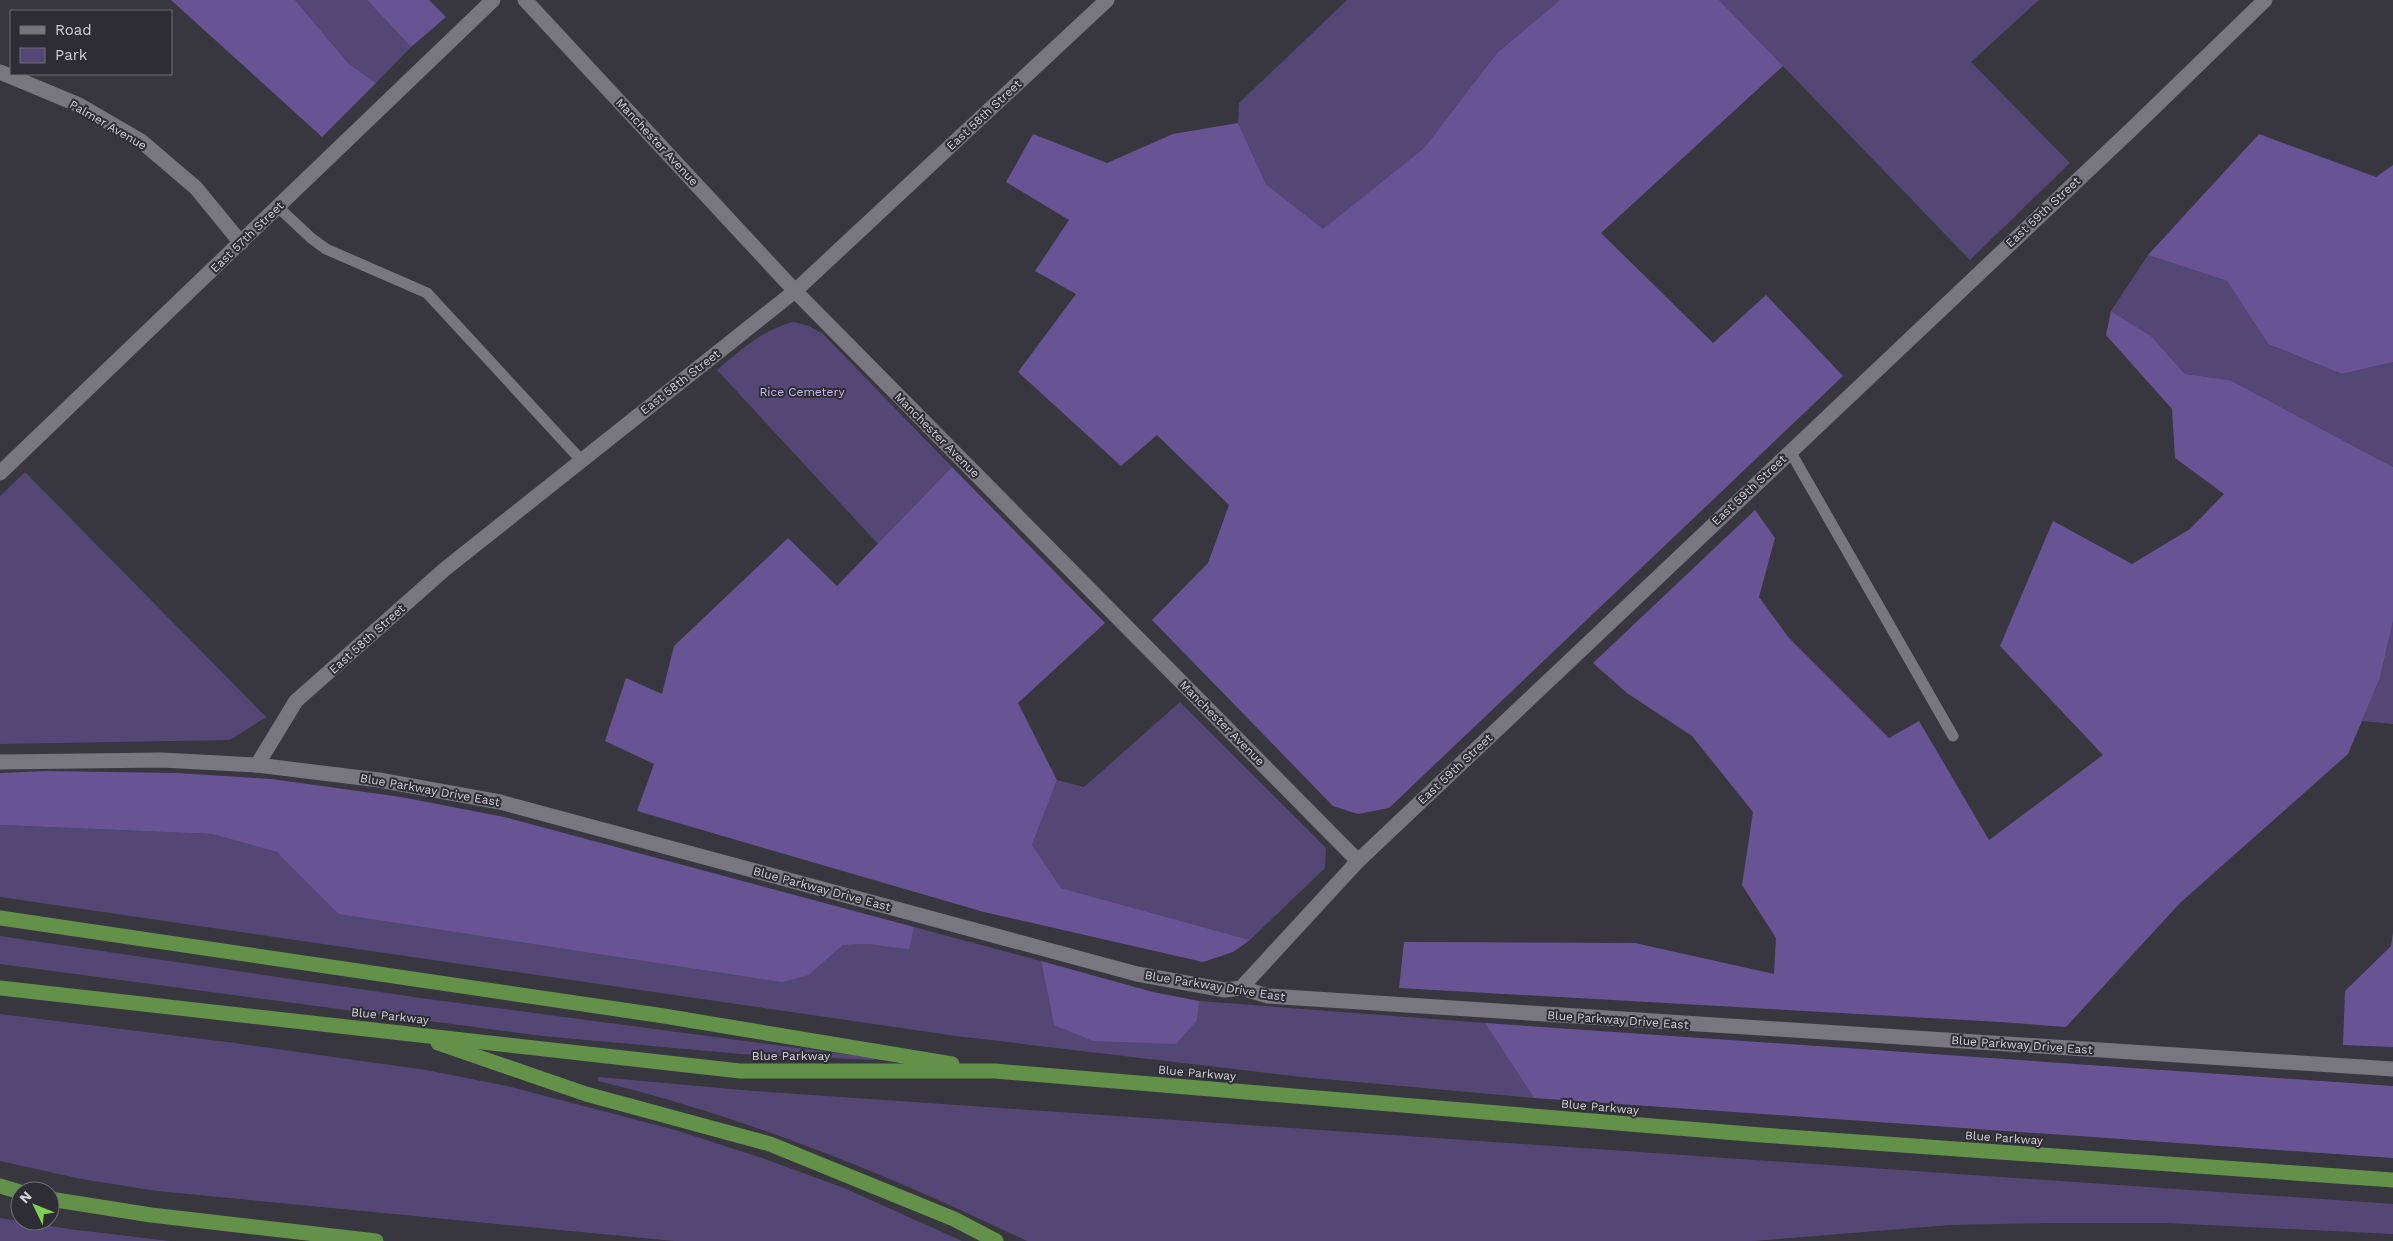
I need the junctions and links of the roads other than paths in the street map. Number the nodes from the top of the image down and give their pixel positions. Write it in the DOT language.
graph roads {
  1 [pos="493,0"];
  2 [pos="525,0"];
  3 [pos="1107,0"];
  4 [pos="2265,0"];
  5 [pos="0,72"];
  6 [pos="278,208"];
  7 [pos="241,243"];
  8 [pos="795,291"];
  9 [pos="1790,451"];
  10 [pos="582,460"];
  11 [pos="0,473"];
  12 [pos="1953,736"];
  13 [pos="0,762"];
  14 [pos="257,765"];
  15 [pos="1358,860"];
  16 [pos="0,918"];
  17 [pos="0,988"];
  18 [pos="1240,988"];
  19 [pos="414,1034"];
  20 [pos="2393,1069"];
  21 [pos="995,1071"];
  22 [pos="2393,1180"];
  23 [pos="60,1201"];
  24 [pos="376,1241"];
  25 [pos="996,1241"];
  1 -- 6 [label="street, East 57th Street"];
  2 -- 8 [label="street, Manchester Avenue"];
  3 -- 8 [label="street, East 58th Street"];
  4 -- 9 [label="street, East 59th Street"];
  5 -- 7 [label="street, Palmer Avenue"];
  6 -- 7 [label="street, East 57th Street"];
  6 -- 10 [label="lane"];
  7 -- 11 [label="street, East 57th Street"];
  8 -- 10 [label="street, East 58th Street"];
  8 -- 15 [label="street, Manchester Avenue"];
  9 -- 12 [label="lane"];
  9 -- 15 [label="street, East 59th Street"];
  10 -- 14 [label="street, East 58th Street"];
  13 -- 14 [label="street, Blue Parkway Drive East"];
  14 -- 18 [label="street, Blue Parkway Drive East"];
  15 -- 18 [label="street, East 59th Street"];
  16 -- 21 [label="highway"];
  17 -- 19 [label="highway, Blue Parkway"];
  18 -- 20 [label="street, Blue Parkway Drive East"];
  19 -- 21 [label="highway, Blue Parkway"];
  19 -- 25 [label="highway"];
  21 -- 22 [label="highway, Blue Parkway"];
  23 -- 24 [label="highway"];
}
